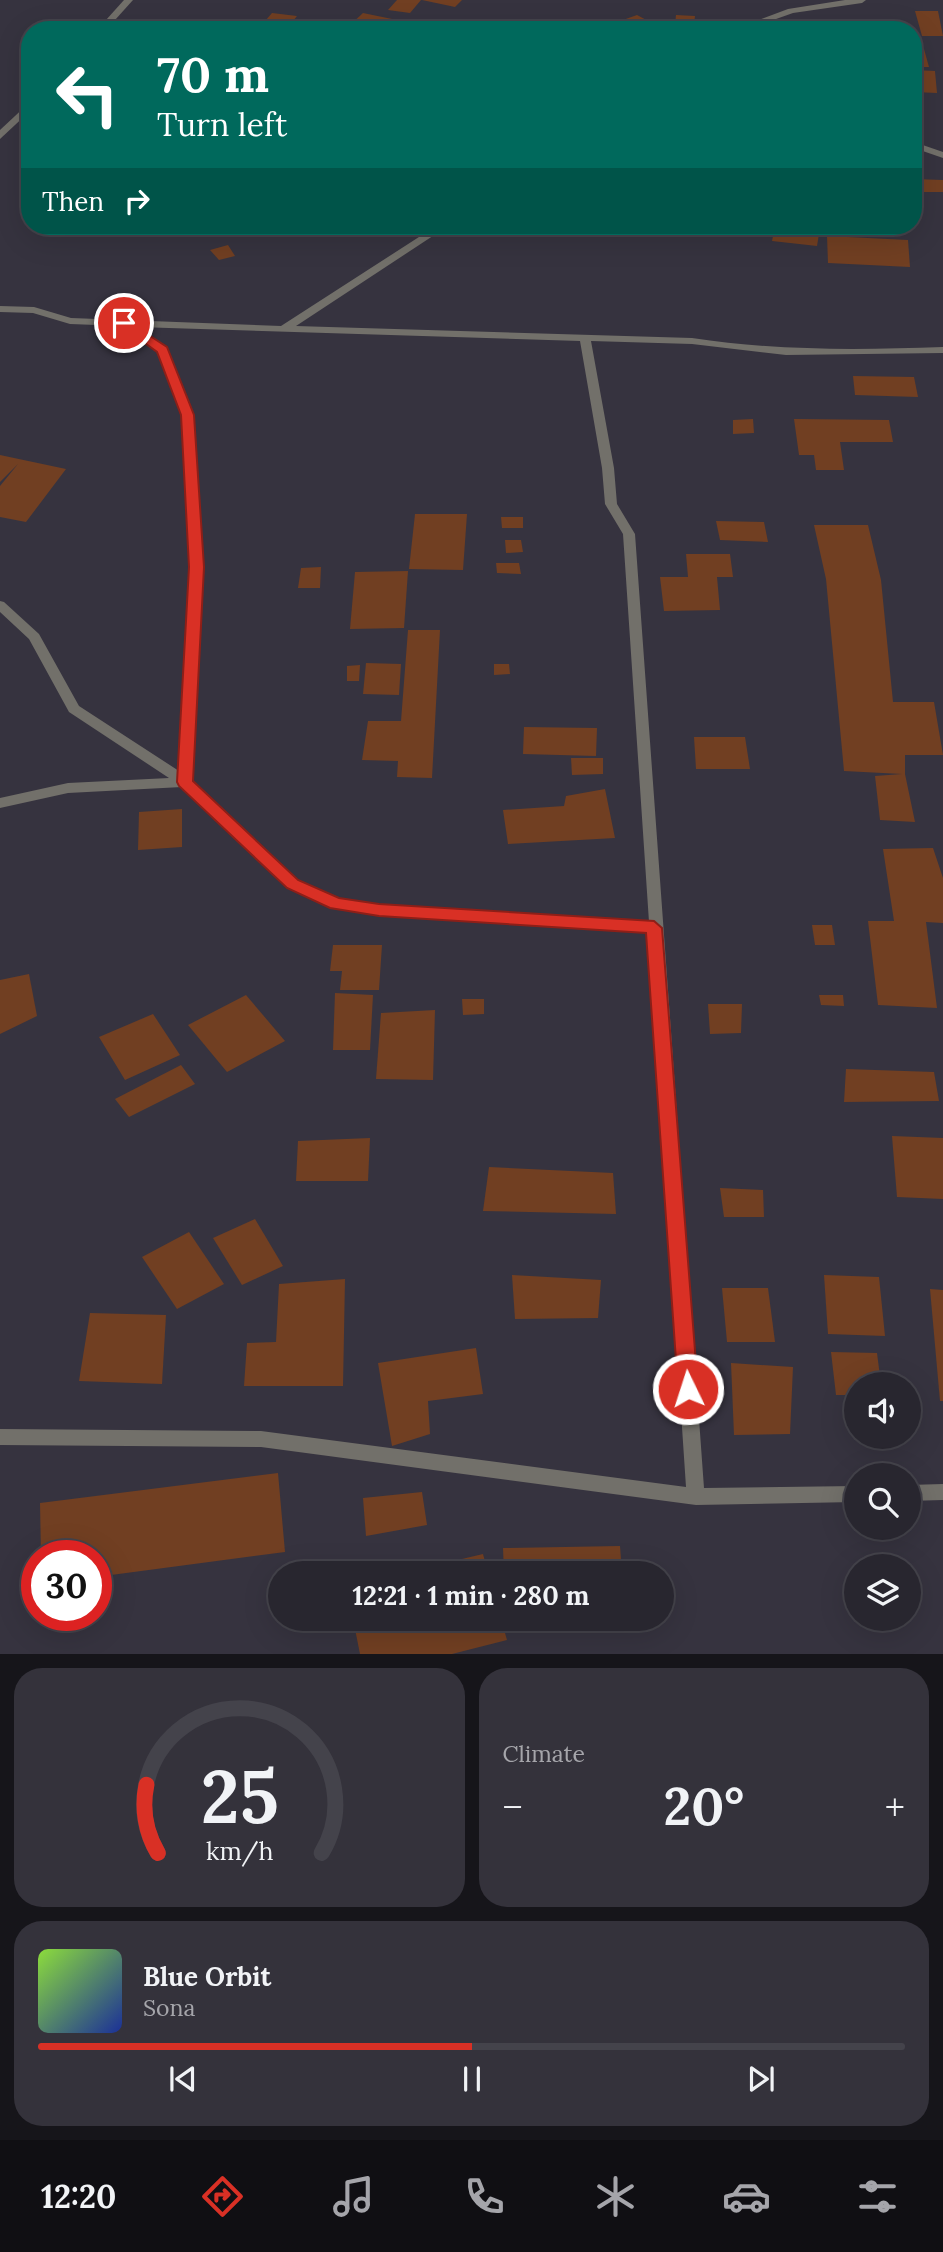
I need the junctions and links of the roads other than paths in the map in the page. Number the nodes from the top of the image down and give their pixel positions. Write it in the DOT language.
graph roads {
  1 [pos="129,0"];
  2 [pos="862,0"];
  3 [pos="109,21"];
  4 [pos="764,21"];
  5 [pos="21,114"];
  6 [pos="0,136"];
  7 [pos="922,148"];
  8 [pos="943,155"];
  9 [pos="429,235"];
  10 [pos="0,309"];
  11 [pos="124,323"];
  12 [pos="284,329"];
  13 [pos="585,337"];
  14 [pos="943,349"];
  15 [pos="0,605"];
  16 [pos="185,782"];
  17 [pos="0,803"];
  18 [pos="654,928"];
  19 [pos="0,1437"];
  20 [pos="943,1492"];
  21 [pos="921,1493"];
  22 [pos="844,1494"];
  23 [pos="695,1497"];
  1 -- 3 [label="street"];
  2 -- 4 [label="street"];
  5 -- 6 [label="street"];
  7 -- 8 [label="street"];
  9 -- 12 [label="street"];
  10 -- 11 [label="street"];
  11 -- 12 [label="street"];
  11 -- 16 [label="street"];
  12 -- 13 [label="street"];
  13 -- 14 [label="street"];
  13 -- 18 [label="street"];
  15 -- 16 [label="street"];
  16 -- 17 [label="street"];
  16 -- 18 [label="street"];
  18 -- 23 [label="street"];
  19 -- 23 [label="street"];
  20 -- 21 [label="street"];
  22 -- 23 [label="street"];
}
